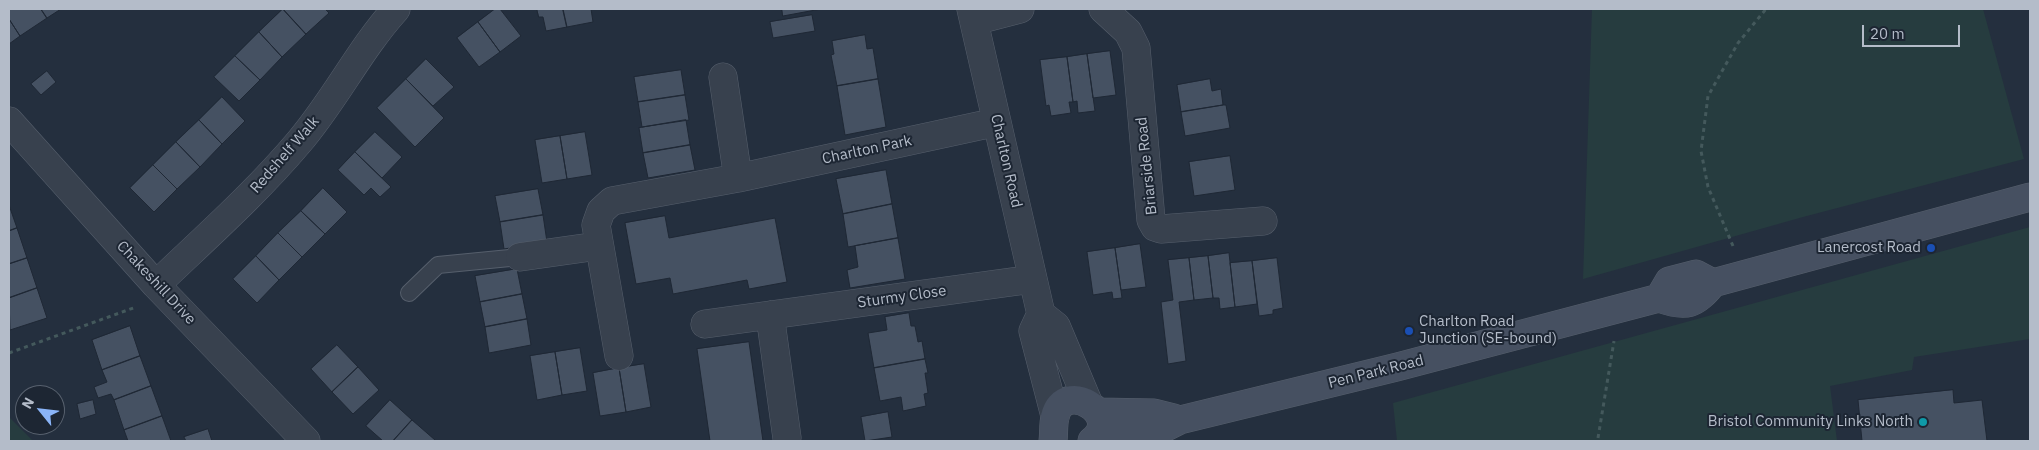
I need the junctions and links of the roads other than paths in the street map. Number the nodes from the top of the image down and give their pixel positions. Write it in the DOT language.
graph roads {
  1 [pos="396,9"];
  2 [pos="1020,9"];
  3 [pos="1103,9"];
  4 [pos="972,15"];
  5 [pos="722,77"];
  6 [pos="9,121"];
  7 [pos="997,122"];
  8 [pos="738,178"];
  9 [pos="2030,197"];
  10 [pos="1263,221"];
  11 [pos="598,246"];
  12 [pos="520,257"];
  13 [pos="1033,279"];
  14 [pos="161,290"];
  15 [pos="409,293"];
  16 [pos="1041,314"];
  17 [pos="770,315"];
  18 [pos="705,324"];
  19 [pos="619,356"];
  20 [pos="1093,423"];
  21 [pos="1056,432"];
  22 [pos="787,438"];
  23 [pos="306,441"];
  1 -- 14 [label="street, Redshelf Walk"];
  2 -- 4 [label="street"];
  3 -- 10 [label="street, Briarside Road"];
  4 -- 7 [label="street, Charlton Road"];
  5 -- 8 [label="street"];
  6 -- 14 [label="street, Chakeshill Drive"];
  7 -- 8 [label="street, Charlton Park"];
  7 -- 13 [label="street, Charlton Road"];
  8 -- 11 [label="street, Charlton Park"];
  9 -- 20 [label="street, Pen Park Road"];
  11 -- 12 [label="street"];
  11 -- 19 [label="street, Charlton Park"];
  12 -- 15 [label="lane"];
  13 -- 16 [label="street, Charlton Road"];
  13 -- 17 [label="street, Sturmy Close"];
  14 -- 23 [label="street, Chakeshill Drive"];
  16 -- 20 [label="street"];
  16 -- 21 [label="street, Charlton Road"];
  17 -- 18 [label="street, Sturmy Close"];
  17 -- 22 [label="street"];
  20 -- 21 [label="street, Charlton Road"];
}
